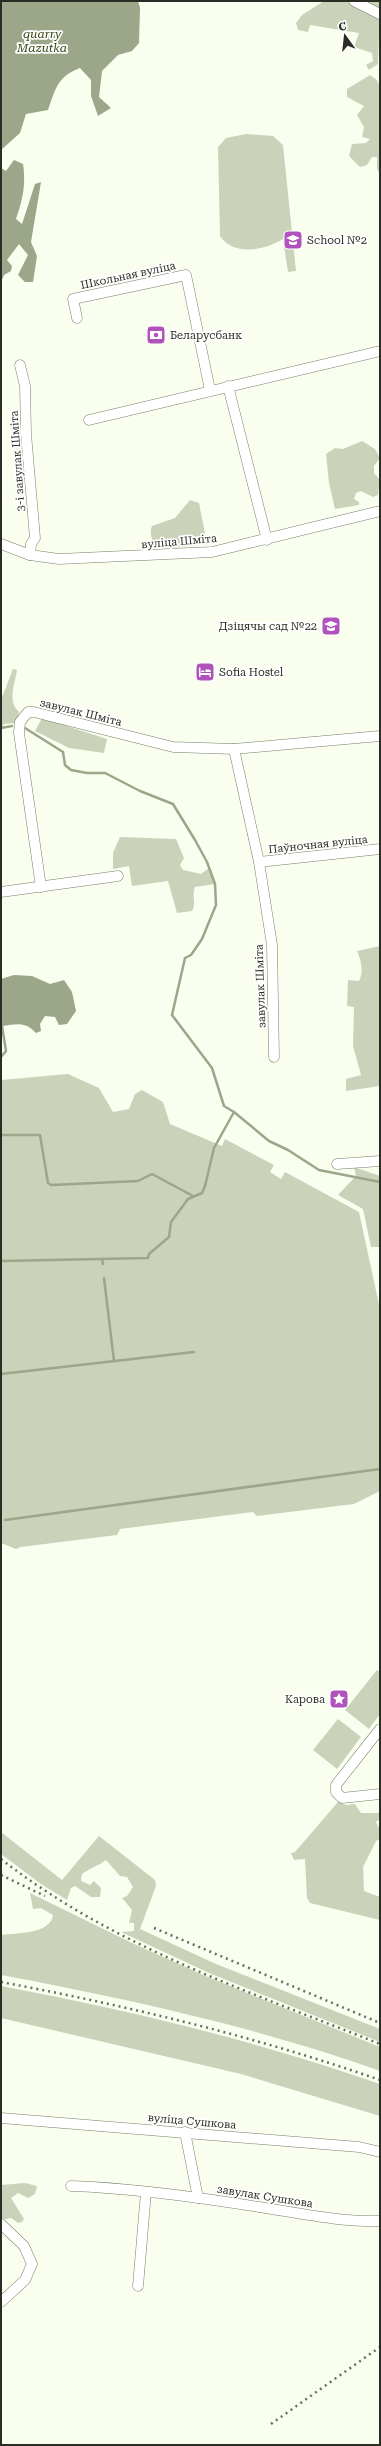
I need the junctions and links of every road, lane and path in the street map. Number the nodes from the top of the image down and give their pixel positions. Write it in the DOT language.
graph roads {
  1 [pos="354,1"];
  2 [pos="380,14"];
  3 [pos="77,318"];
  4 [pos="380,351"];
  5 [pos="20,365"];
  6 [pos="228,386"];
  7 [pos="210,390"];
  8 [pos="89,420"];
  9 [pos="380,511"];
  10 [pos="267,540"];
  11 [pos="1,544"];
  12 [pos="30,556"];
  13 [pos="380,736"];
  14 [pos="234,749"];
  15 [pos="380,849"];
  16 [pos="258,862"];
  17 [pos="118,876"];
  18 [pos="41,887"];
  19 [pos="1,892"];
  20 [pos="274,1057"];
  21 [pos="380,1161"];
  22 [pos="336,1164"];
  23 [pos="380,1729"];
  24 [pos="380,1794"];
  25 [pos="1,2118"];
  26 [pos="185,2132"];
  27 [pos="380,2152"];
  28 [pos="71,2186"];
  29 [pos="146,2192"];
  30 [pos="198,2198"];
  31 [pos="380,2221"];
  32 [pos="1,2224"];
  33 [pos="138,2286"];
  34 [pos="1,2302"];
  1 -- 2 [label="street"];
  3 -- 7 [label="street, Школьная вуліца"];
  4 -- 6 [label="street"];
  5 -- 12 [label="street, 3-і завулак Шміта"];
  6 -- 7 [label="street"];
  6 -- 10 [label="street"];
  7 -- 8 [label="street"];
  9 -- 10 [label="street, вуліца Шміта"];
  10 -- 12 [label="street, вуліца Шміта"];
  11 -- 12 [label="street, вуліца Шміта"];
  13 -- 14 [label="street, завулак Шміта"];
  14 -- 16 [label="street, завулак Шміта"];
  14 -- 18 [label="street, завулак Шміта"];
  15 -- 16 [label="street, Паўночная вуліца"];
  16 -- 20 [label="street, завулак Шміта"];
  17 -- 18 [label="street"];
  18 -- 19 [label="street"];
  21 -- 22 [label="street"];
  23 -- 24 [label="street"];
  25 -- 26 [label="street, вуліца Сушкова"];
  26 -- 27 [label="street, вуліца Сушкова"];
  26 -- 30 [label="street"];
  28 -- 29 [label="street, завулак Сушкова"];
  29 -- 30 [label="street, завулак Сушкова"];
  29 -- 33 [label="street"];
  30 -- 31 [label="street, завулак Сушкова"];
  32 -- 34 [label="street"];
}
